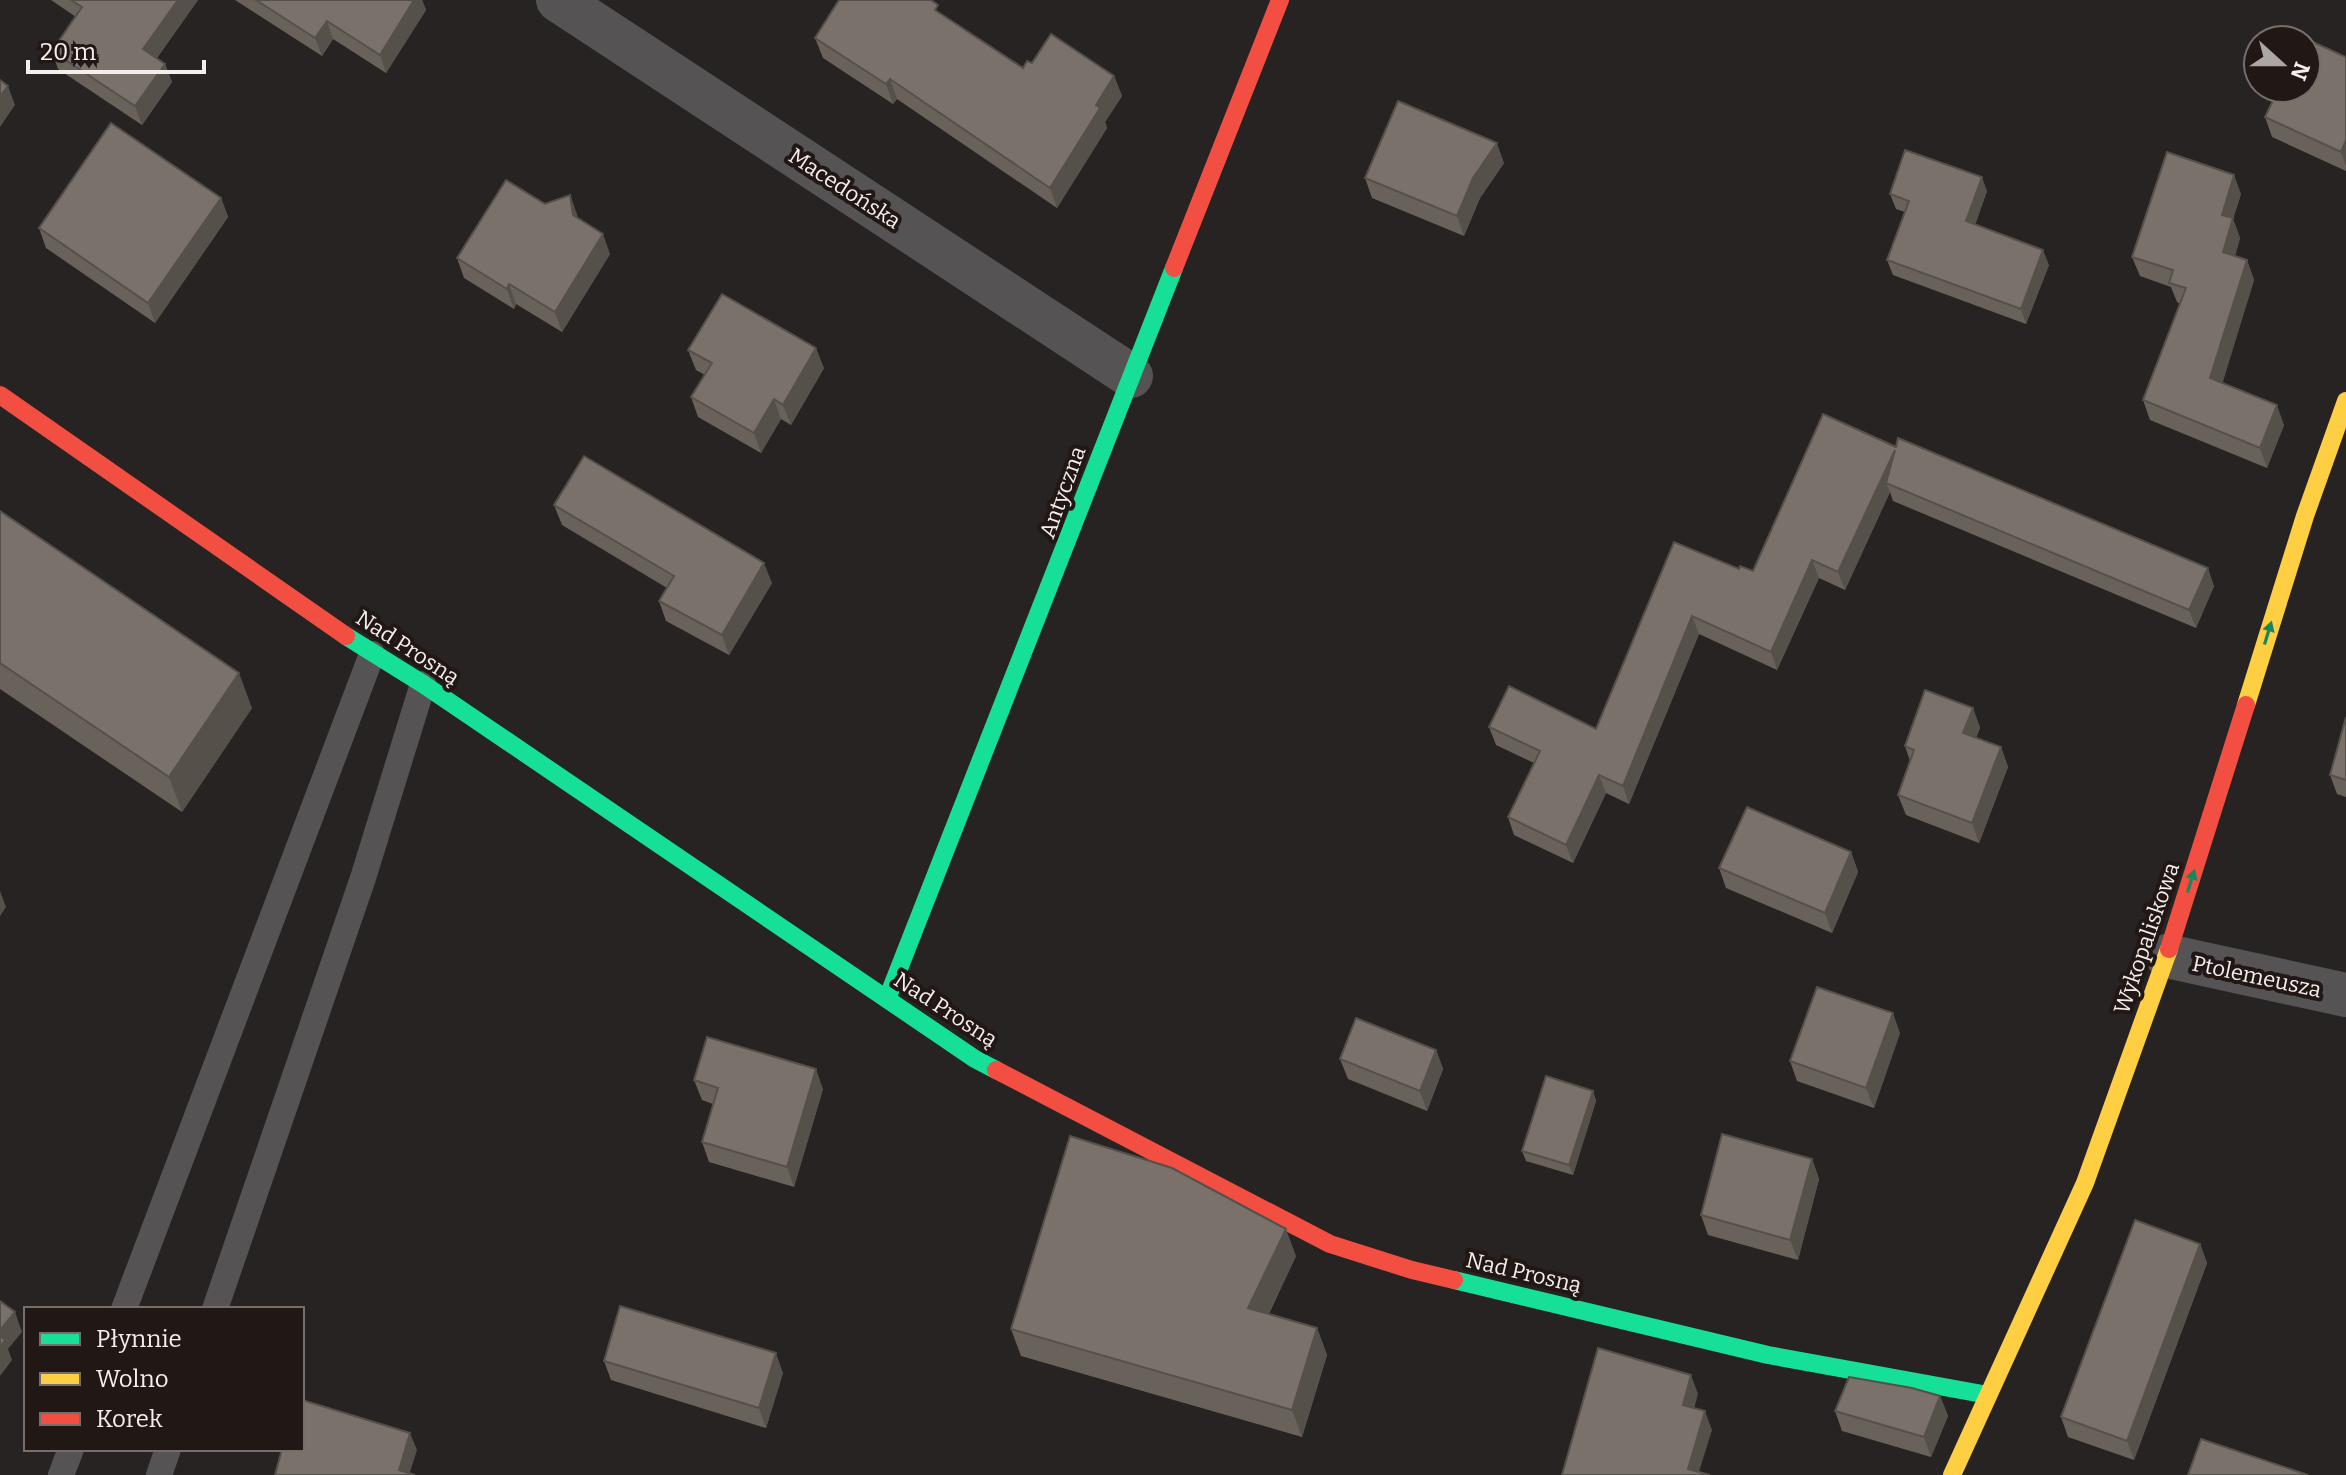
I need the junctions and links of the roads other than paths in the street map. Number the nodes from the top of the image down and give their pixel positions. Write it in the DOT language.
graph roads {
  1 [pos="558,0"];
  2 [pos="1280,0"];
  3 [pos="1131,376"];
  4 [pos="0,395"];
  5 [pos="2346,401"];
  6 [pos="372,654"];
  7 [pos="423,684"];
  8 [pos="2167,956"];
  9 [pos="2346,995"];
  10 [pos="887,999"];
  11 [pos="125,1307"];
  12 [pos="216,1307"];
  13 [pos="1988,1395"];
  14 [pos="70,1451"];
  15 [pos="167,1451"];
  16 [pos="61,1475"];
  17 [pos="159,1475"];
  18 [pos="1952,1475"];
  1 -- 3 [label="street, Macedońska"];
  2 -- 3 [label="street, Antyczna"];
  3 -- 10 [label="street, Antyczna"];
  4 -- 6 [label="street, Nad Prosną"];
  8 -- 5 [label="street, Wykopaliskowa, one-way"];
  6 -- 7 [label="street, Nad Prosną"];
  6 -- 11 [label="lane"];
  7 -- 10 [label="street, Nad Prosną"];
  7 -- 12 [label="lane"];
  8 -- 9 [label="street, Ptolemeusza"];
  8 -- 13 [label="street, Wykopaliskowa"];
  10 -- 13 [label="street, Nad Prosną"];
  13 -- 18 [label="street, Wykopaliskowa"];
  14 -- 16 [label="lane"];
  15 -- 17 [label="lane"];
}
